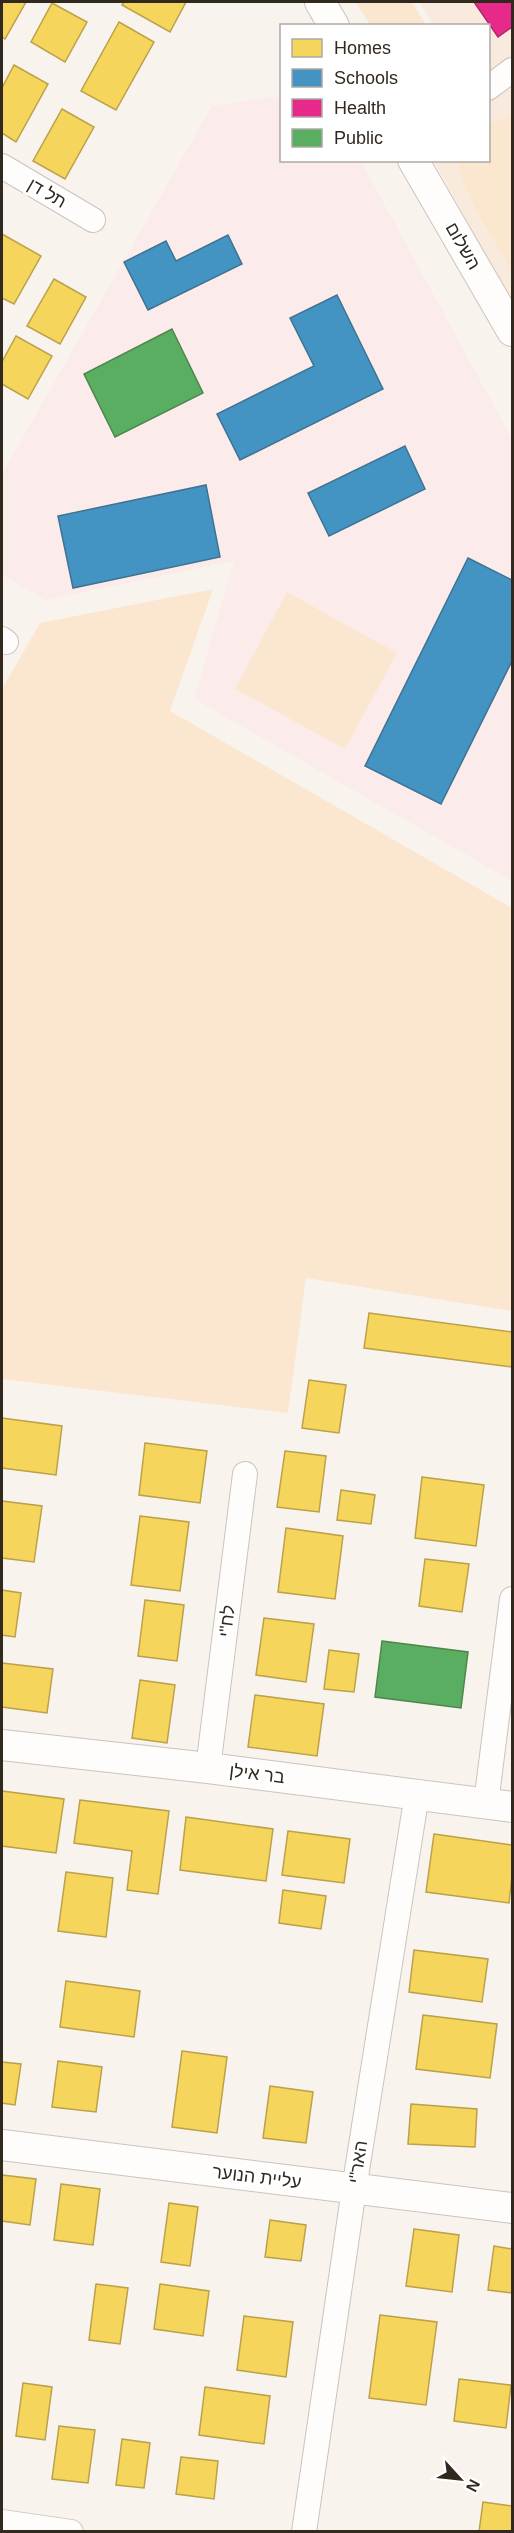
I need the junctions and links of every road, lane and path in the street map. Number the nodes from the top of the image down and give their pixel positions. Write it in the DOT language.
graph roads {
  1 [pos="320,2"];
  2 [pos="333,24"];
  3 [pos="513,70"];
  4 [pos="490,87"];
  5 [pos="414,162"];
  6 [pos="2,166"];
  7 [pos="93,220"];
  8 [pos="513,332"];
  9 [pos="246,1474"];
  10 [pos="513,1599"];
  11 [pos="2,1745"];
  12 [pos="208,1768"];
  13 [pos="417,1794"];
  14 [pos="499,1805"];
  15 [pos="2,2145"];
  16 [pos="354,2189"];
  17 [pos="513,2208"];
  18 [pos="2,2522"];
  19 [pos="71,2532"];
  20 [pos="304,2532"];
  1 -- 2 [label="street"];
  3 -- 4 [label="street"];
  5 -- 8 [label="street, השלום"];
  6 -- 7 [label="street, תל דן"];
  9 -- 12 [label="street, לח\"י"];
  10 -- 14 [label="street"];
  11 -- 12 [label="street, בר אילן"];
  12 -- 13 [label="street, בר אילן"];
  13 -- 14 [label="street, בר אילן"];
  13 -- 16 [label="street, האר\"י"];
  15 -- 16 [label="street, עליית הנוער"];
  16 -- 17 [label="street, עליית הנוער"];
  16 -- 20 [label="street, האר\"י"];
  18 -- 19 [label="street"];
}
